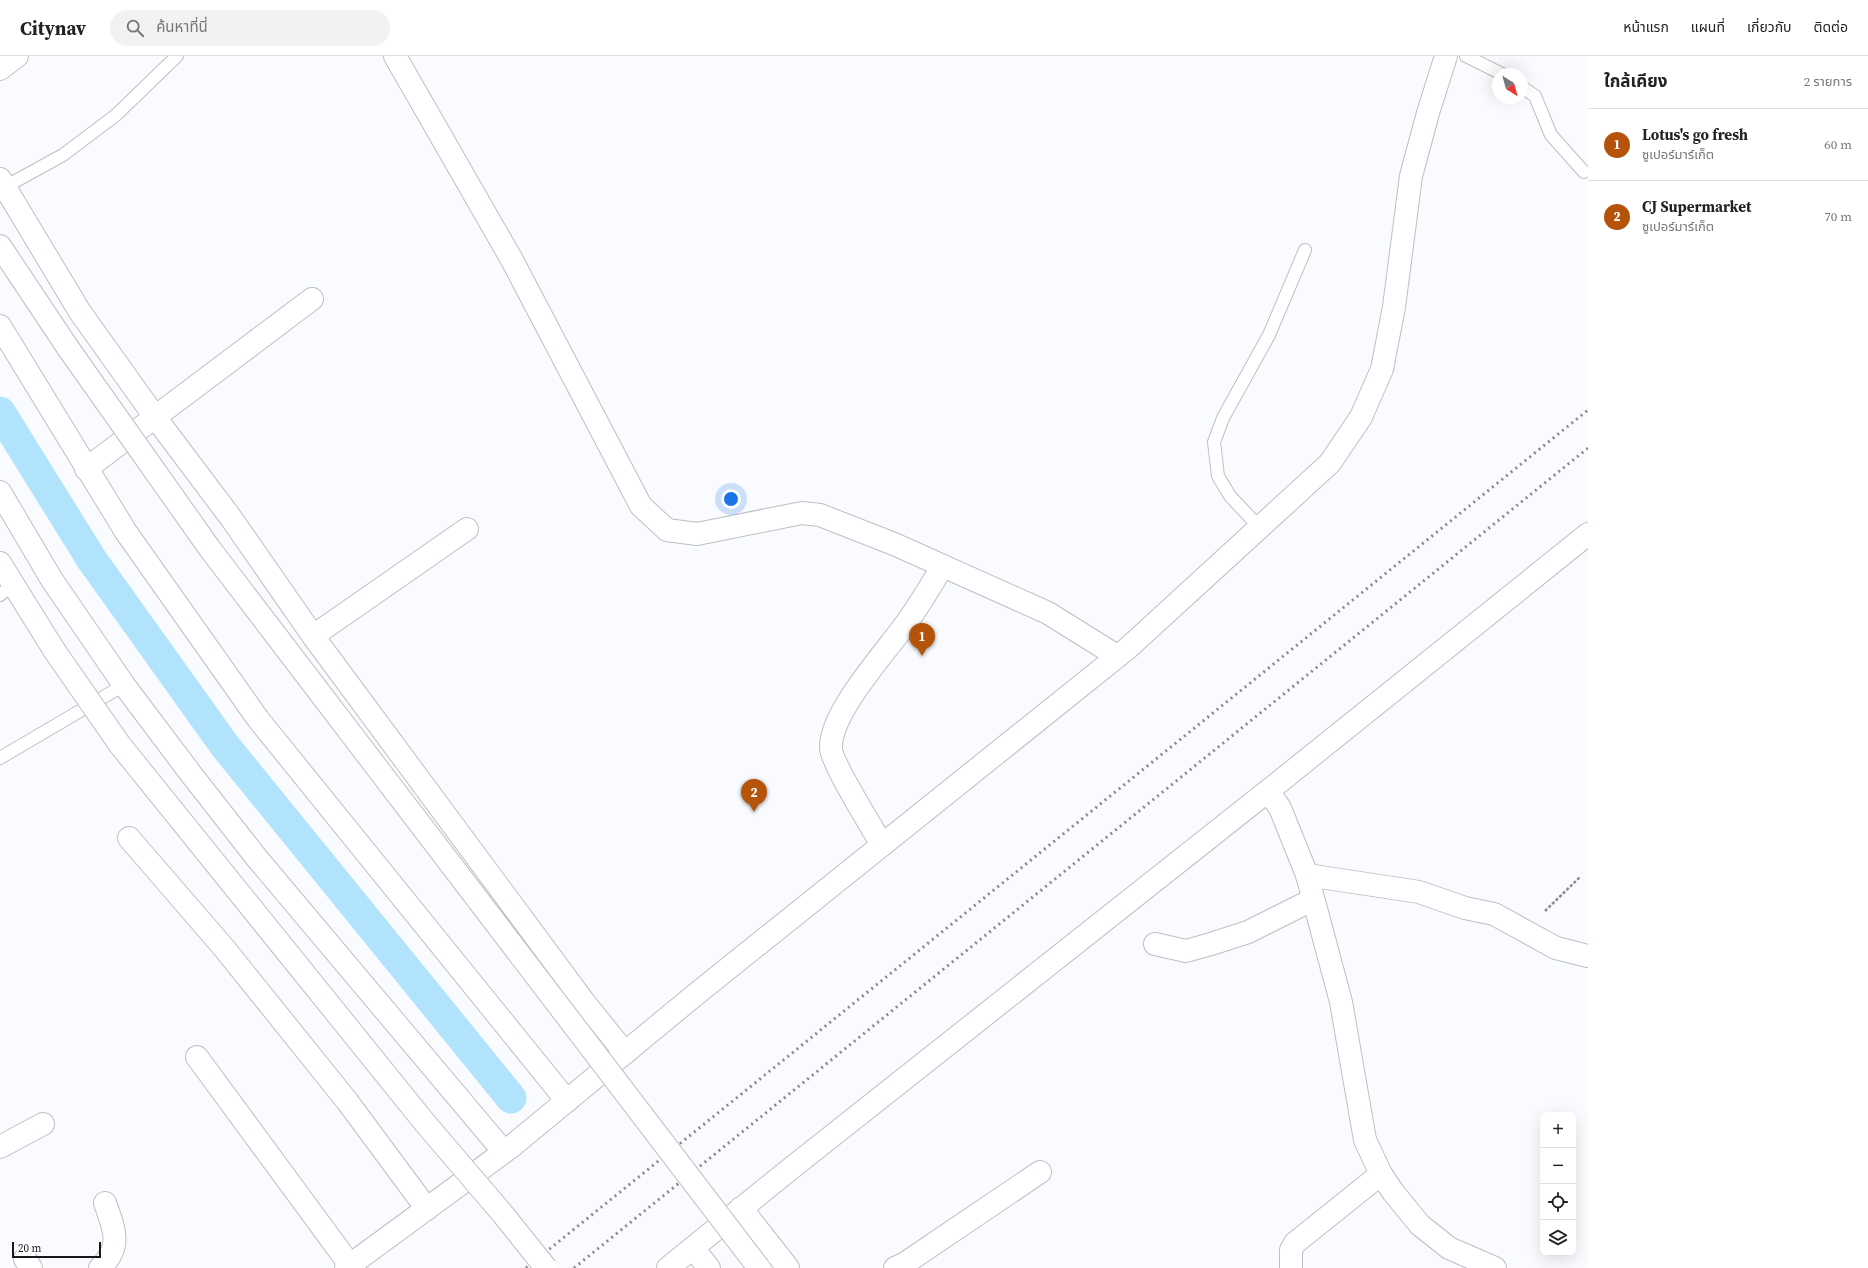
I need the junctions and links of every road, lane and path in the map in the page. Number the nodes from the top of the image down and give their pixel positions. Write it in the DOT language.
graph roads {
  1 [pos="17,56"];
  2 [pos="177,56"];
  3 [pos="395,56"];
  4 [pos="1446,56"];
  5 [pos="1466,56"];
  6 [pos="0,68"];
  7 [pos="1492,69"];
  8 [pos="1528,91"];
  9 [pos="1584,172"];
  10 [pos="2,185"];
  11 [pos="0,246"];
  12 [pos="1305,250"];
  13 [pos="312,298"];
  14 [pos="0,326"];
  15 [pos="155,417"];
  16 [pos="86,469"];
  17 [pos="0,492"];
  18 [pos="1260,528"];
  19 [pos="467,529"];
  20 [pos="1588,534"];
  21 [pos="0,563"];
  22 [pos="942,566"];
  23 [pos="6,590"];
  24 [pos="313,636"];
  25 [pos="1117,656"];
  26 [pos="124,684"];
  27 [pos="91,705"];
  28 [pos="0,758"];
  29 [pos="1268,791"];
  30 [pos="129,838"];
  31 [pos="882,845"];
  32 [pos="1307,875"];
  33 [pos="1580,877"];
  34 [pos="1312,900"];
  35 [pos="1525,931"];
  36 [pos="1155,944"];
  37 [pos="1588,956"];
  38 [pos="625,1054"];
  39 [pos="198,1057"];
  40 [pos="567,1101"];
  41 [pos="43,1124"];
  42 [pos="0,1147"];
  43 [pos="508,1149"];
  44 [pos="1040,1172"];
  45 [pos="1381,1174"];
  46 [pos="105,1203"];
  47 [pos="741,1208"];
  48 [pos="427,1209"];
  49 [pos="693,1248"];
  50 [pos="348,1267"];
  51 [pos="100,1268"];
  52 [pos="546,1268"];
  53 [pos="668,1268"];
  54 [pos="709,1268"];
  55 [pos="759,1268"];
  56 [pos="788,1268"];
  57 [pos="895,1268"];
  58 [pos="1291,1268"];
  59 [pos="1495,1268"];
  1 -- 6 [label="street"];
  2 -- 10 [label="lane"];
  3 -- 22 [label="street"];
  4 -- 18 [label="street"];
  5 -- 7 [label="lane"];
  8 -- 9 [label="lane"];
  10 -- 15 [label="street"];
  11 -- 55 [label="street, bridge"];
  12 -- 18 [label="lane"];
  13 -- 15 [label="street"];
  14 -- 16 [label="street"];
  15 -- 16 [label="street"];
  15 -- 24 [label="street"];
  16 -- 40 [label="street"];
  17 -- 26 [label="street"];
  18 -- 25 [label="street"];
  19 -- 24 [label="street"];
  20 -- 29 [label="street"];
  21 -- 23 [label="street"];
  22 -- 25 [label="street"];
  22 -- 31 [label="street"];
  23 -- 27 [label="street, bridge"];
  24 -- 38 [label="street"];
  25 -- 31 [label="street"];
  26 -- 27 [label="lane"];
  26 -- 43 [label="street"];
  27 -- 28 [label="lane"];
  27 -- 52 [label="street, bridge"];
  29 -- 32 [label="street"];
  29 -- 47 [label="street"];
  30 -- 48 [label="street"];
  31 -- 38 [label="street"];
  32 -- 34 [label="street"];
  32 -- 35 [label="street"];
  33 -- 35 [label="path"];
  34 -- 36 [label="street"];
  34 -- 45 [label="street"];
  35 -- 37 [label="street"];
  38 -- 40 [label="street"];
  39 -- 50 [label="street"];
  40 -- 43 [label="street"];
  41 -- 42 [label="street"];
  43 -- 48 [label="street"];
  44 -- 57 [label="street"];
  45 -- 58 [label="street"];
  45 -- 59 [label="street"];
  46 -- 51 [label="street"];
  47 -- 49 [label="street"];
  47 -- 56 [label="street"];
  48 -- 50 [label="street"];
  49 -- 53 [label="street"];
  49 -- 54 [label="street"];
}
